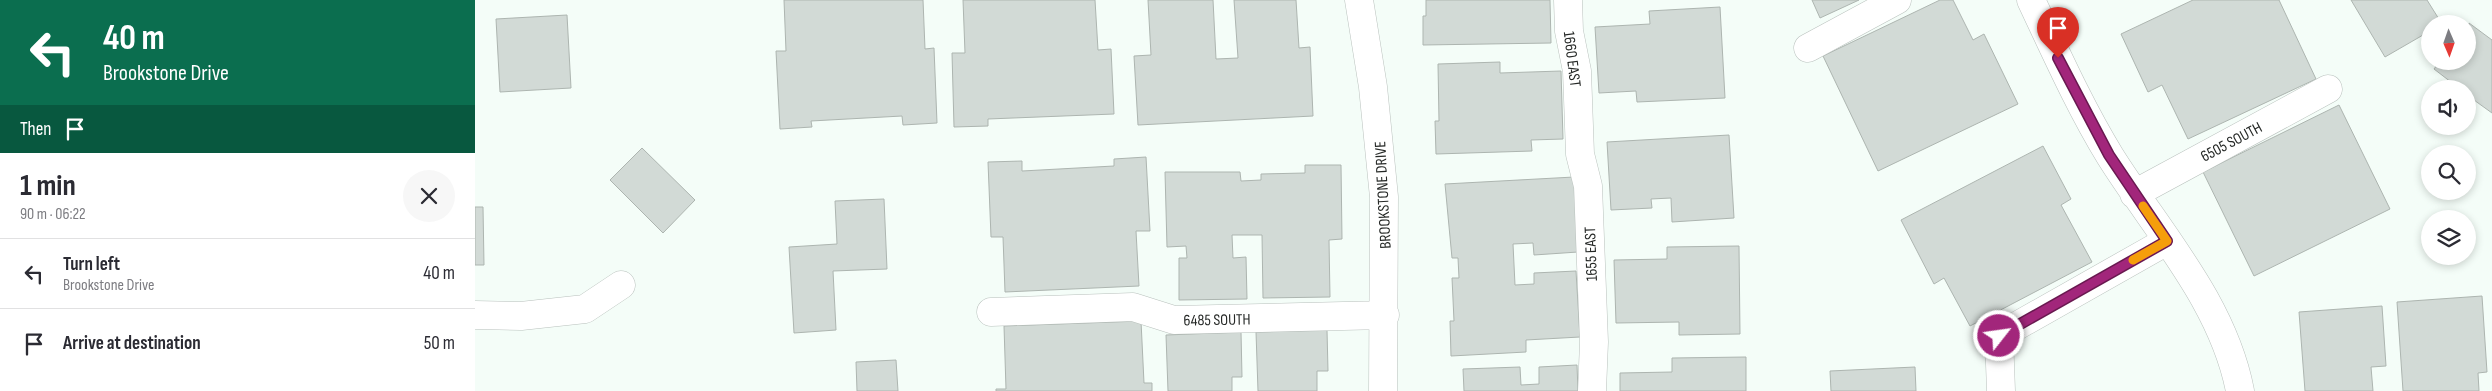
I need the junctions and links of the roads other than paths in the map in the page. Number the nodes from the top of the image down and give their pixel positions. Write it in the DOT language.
graph roads {
  1 [pos="1359,0"];
  2 [pos="1567,0"];
  3 [pos="1897,0"];
  4 [pos="2031,0"];
  5 [pos="1808,48"];
  6 [pos="2328,89"];
  7 [pos="1579,118"];
  8 [pos="2134,194"];
  9 [pos="2167,241"];
  10 [pos="621,285"];
  11 [pos="991,312"];
  12 [pos="475,315"];
  13 [pos="1385,315"];
  14 [pos="1383,391"];
  15 [pos="1593,391"];
  16 [pos="2001,391"];
  17 [pos="2240,391"];
  1 -- 13 [label="street, BROOKSTONE DRIVE"];
  2 -- 7 [label="street, 1660 EAST"];
  3 -- 5 [label="street"];
  4 -- 8 [label="street"];
  6 -- 8 [label="street, 6505 SOUTH"];
  7 -- 15 [label="street, 1655 EAST"];
  8 -- 9 [label="street"];
  9 -- 16 [label="street"];
  9 -- 17 [label="street"];
  10 -- 12 [label="street"];
  11 -- 13 [label="street, 6485 SOUTH"];
  13 -- 14 [label="street, BROOKSTONE DRIVE"];
}
